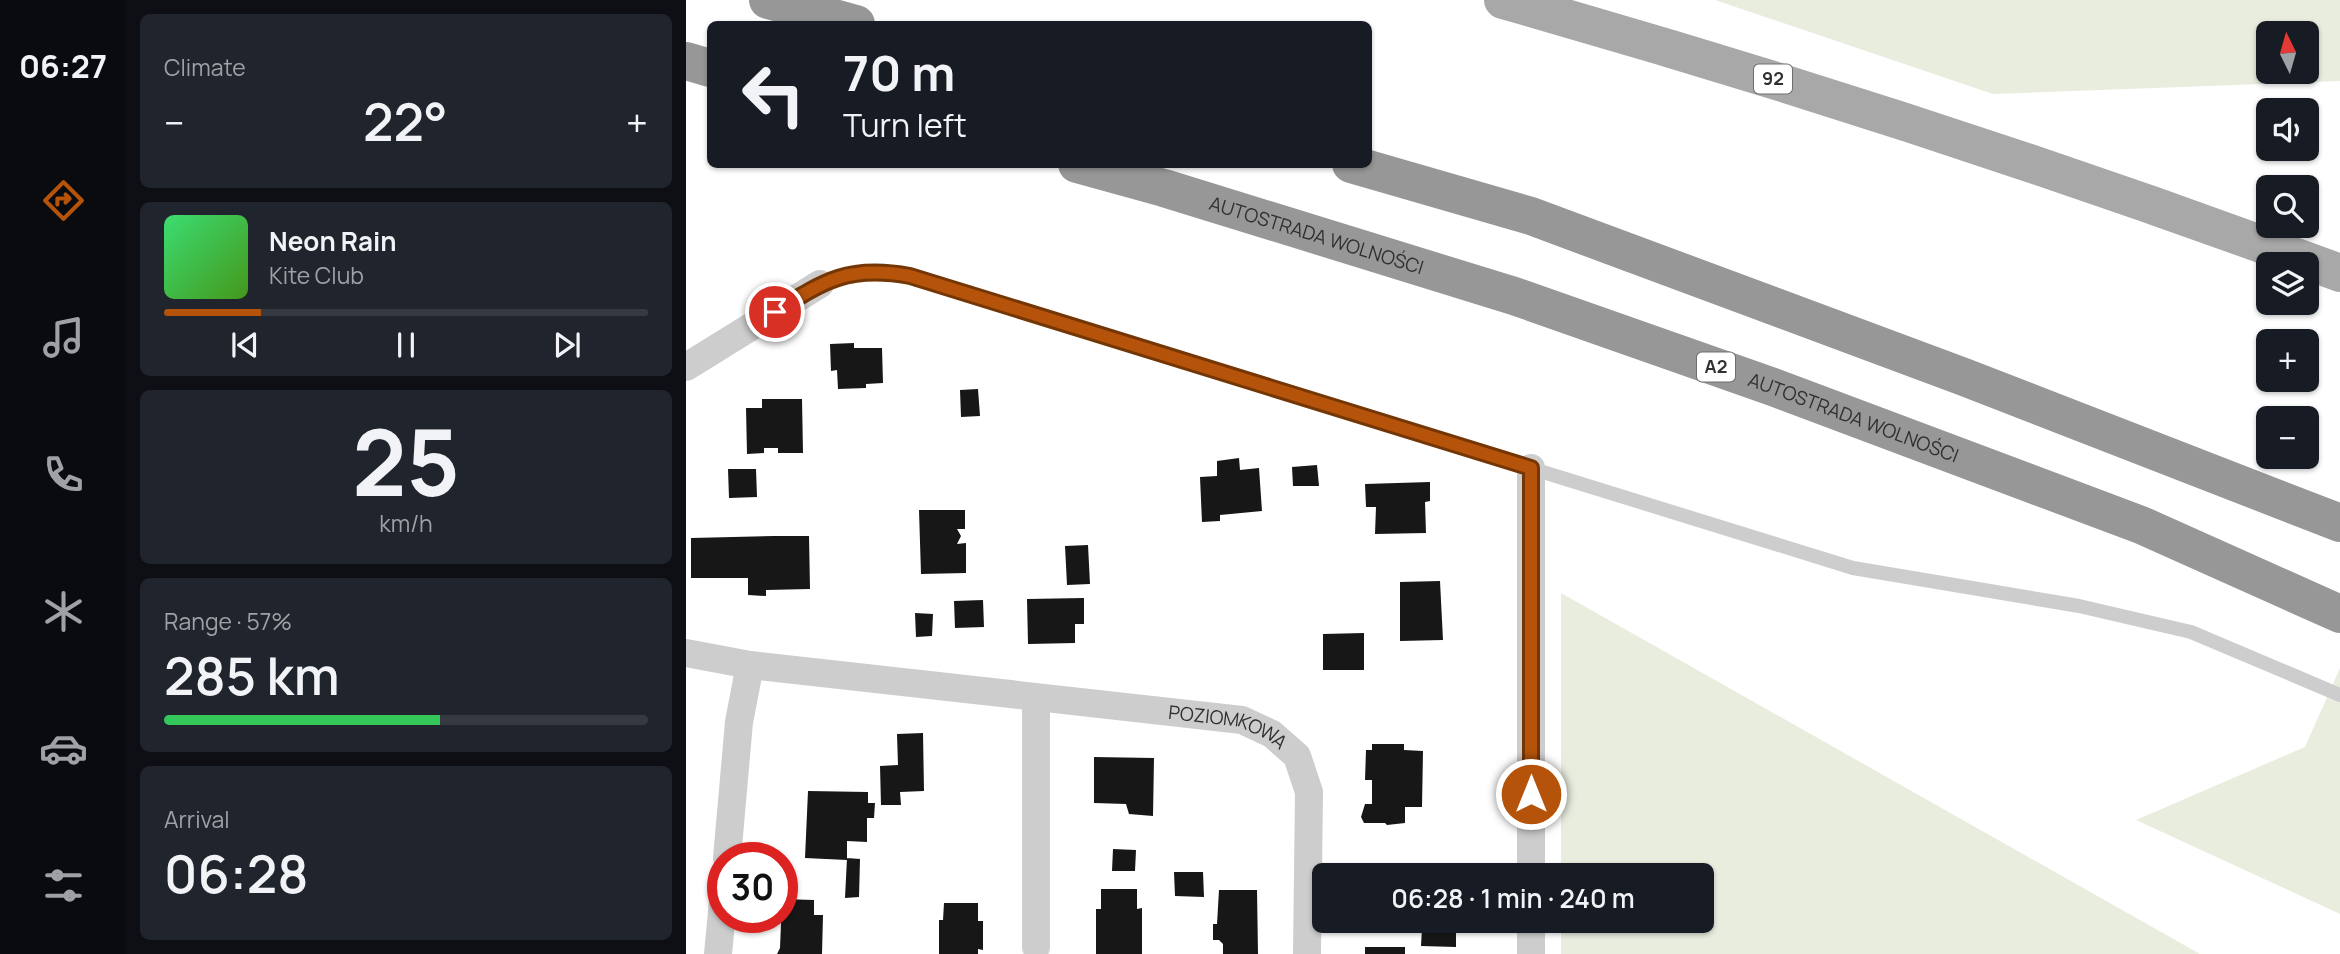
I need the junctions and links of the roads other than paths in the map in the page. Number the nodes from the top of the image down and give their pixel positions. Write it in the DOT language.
graph roads {
  1 [pos="768,0"];
  2 [pos="1503,0"];
  3 [pos="845,21"];
  4 [pos="686,61"];
  5 [pos="707,67"];
  6 [pos="1092,168"];
  7 [pos="1365,168"];
  8 [pos="2340,273"];
  9 [pos="820,284"];
  10 [pos="686,368"];
  11 [pos="1531,468"];
  12 [pos="2340,523"];
  13 [pos="2340,614"];
  14 [pos="686,653"];
  15 [pos="750,665"];
  16 [pos="2340,695"];
  17 [pos="1036,698"];
  18 [pos="728,842"];
  19 [pos="1531,863"];
  20 [pos="720,933"];
  21 [pos="1531,933"];
  22 [pos="1036,947"];
  23 [pos="718,954"];
  24 [pos="1307,954"];
  25 [pos="1531,954"];
  1 -- 3 [label="highway"];
  2 -- 8 [label="main road, 92"];
  4 -- 5 [label="highway"];
  6 -- 13 [label="highway, AUTOSTRADA WOLNOŚCI / A2"];
  7 -- 12 [label="highway"];
  9 -- 10 [label="street"];
  9 -- 11 [label="lane"];
  11 -- 16 [label="lane"];
  11 -- 19 [label="street"];
  14 -- 15 [label="street, POZIOMKOWA"];
  15 -- 17 [label="street, POZIOMKOWA"];
  15 -- 18 [label="street"];
  17 -- 22 [label="street"];
  17 -- 24 [label="street, POZIOMKOWA"];
  20 -- 23 [label="street"];
  21 -- 25 [label="street"];
}
